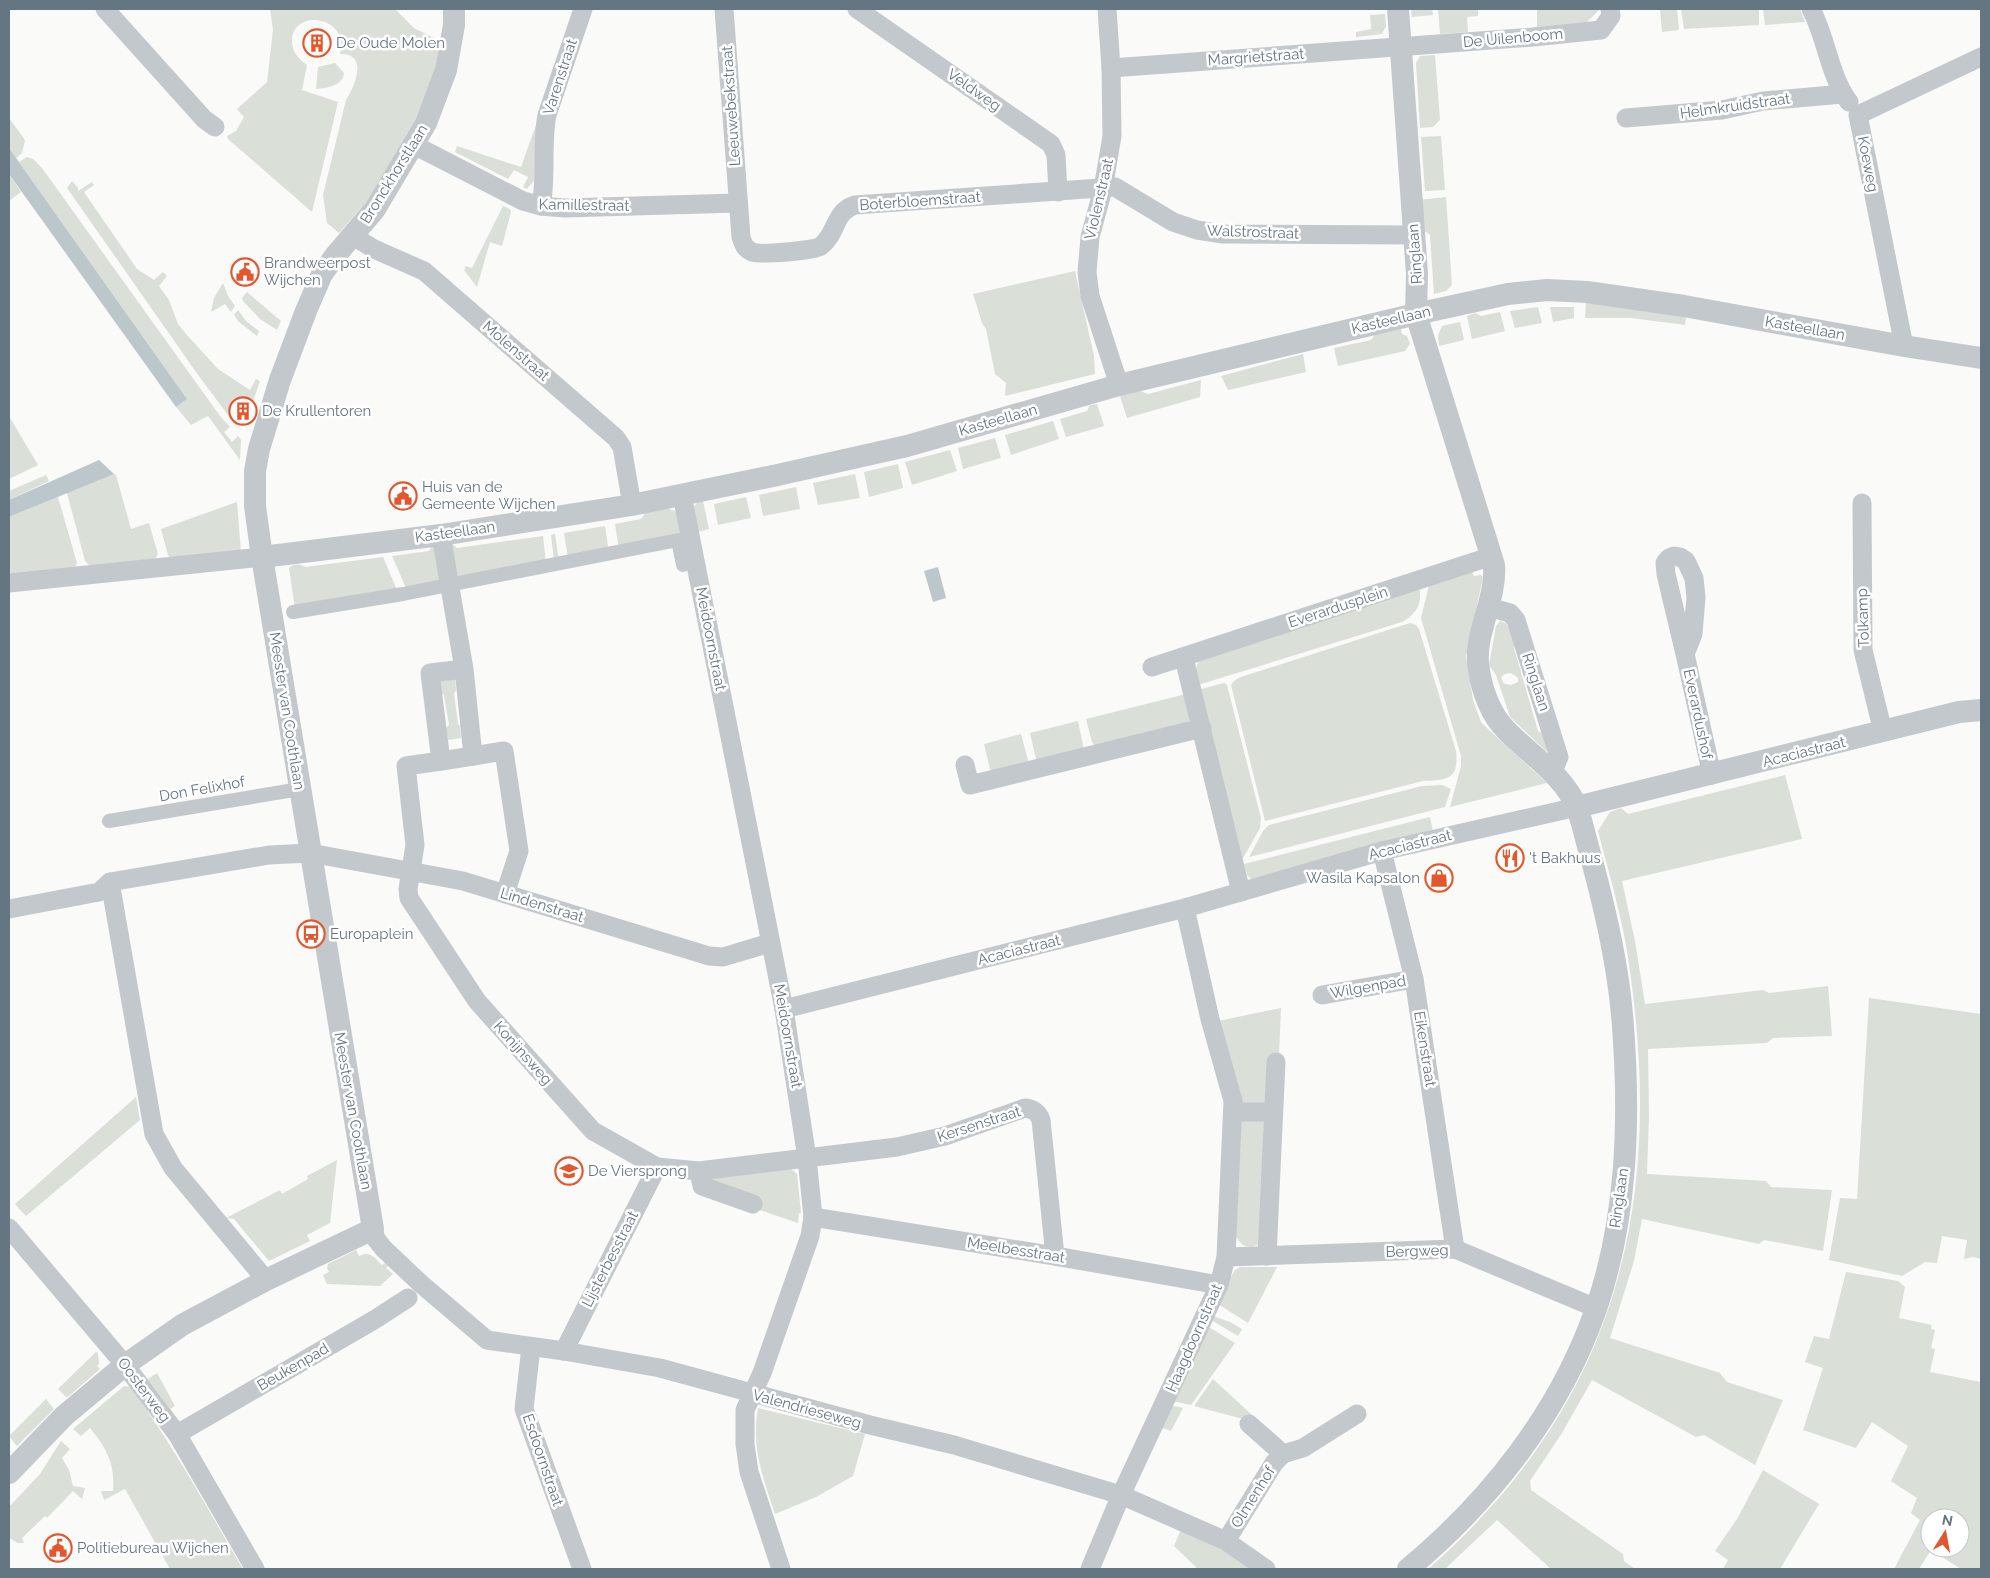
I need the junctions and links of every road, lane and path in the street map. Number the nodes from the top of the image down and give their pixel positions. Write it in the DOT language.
graph roads {
  1 [pos="106,9"];
  2 [pos="454,9"];
  3 [pos="583,9"];
  4 [pos="724,9"];
  5 [pos="857,9"];
  6 [pos="1107,9"];
  7 [pos="1398,9"];
  8 [pos="1610,9"];
  9 [pos="1811,9"];
  10 [pos="1400,46"];
  11 [pos="1981,57"];
  12 [pos="1111,68"];
  13 [pos="1843,94"];
  14 [pos="1858,116"];
  15 [pos="1626,118"];
  16 [pos="215,127"];
  17 [pos="414,145"];
  18 [pos="1103,189"];
  19 [pos="1058,192"];
  20 [pos="738,203"];
  21 [pos="541,206"];
  22 [pos="1414,235"];
  23 [pos="353,236"];
  24 [pos="1416,314"];
  25 [pos="1904,346"];
  26 [pos="1981,358"];
  27 [pos="1119,385"];
  28 [pos="682,495"];
  29 [pos="1862,503"];
  30 [pos="632,505"];
  31 [pos="441,535"];
  32 [pos="1492,556"];
  33 [pos="262,557"];
  34 [pos="683,565"];
  35 [pos="9,583"];
  36 [pos="450,585"];
  37 [pos="1488,607"];
  38 [pos="293,612"];
  39 [pos="1685,654"];
  40 [pos="1184,658"];
  41 [pos="1152,667"];
  42 [pos="464,669"];
  43 [pos="1981,710"];
  44 [pos="1202,728"];
  45 [pos="1883,732"];
  46 [pos="473,756"];
  47 [pos="442,761"];
  48 [pos="965,765"];
  49 [pos="1552,773"];
  50 [pos="1712,775"];
  51 [pos="300,789"];
  52 [pos="1577,807"];
  53 [pos="109,821"];
  54 [pos="1382,851"];
  55 [pos="310,853"];
  56 [pos="411,871"];
  57 [pos="110,882"];
  58 [pos="1241,892"];
  59 [pos="505,894"];
  60 [pos="1185,908"];
  61 [pos="9,909"];
  62 [pos="770,943"];
  63 [pos="1414,979"];
  64 [pos="1322,995"];
  65 [pos="784,1009"];
  66 [pos="1276,1062"];
  67 [pos="1234,1112"];
  68 [pos="1274,1112"];
  69 [pos="807,1158"];
  70 [pos="657,1167"];
  71 [pos="699,1171"];
  72 [pos="752,1204"];
  73 [pos="813,1217"];
  74 [pos="9,1228"];
  75 [pos="372,1229"];
  76 [pos="1455,1249"];
  77 [pos="1054,1256"];
  78 [pos="1267,1256"];
  79 [pos="1226,1257"];
  80 [pos="266,1280"];
  81 [pos="1219,1285"];
  82 [pos="408,1298"];
  83 [pos="1596,1308"];
  84 [pos="531,1347"];
  85 [pos="564,1351"];
  86 [pos="125,1365"];
  87 [pos="752,1394"];
  88 [pos="1356,1414"];
  89 [pos="1250,1424"];
  90 [pos="177,1434"];
  91 [pos="1283,1454"];
  92 [pos="9,1473"];
  93 [pos="1121,1495"];
  94 [pos="1226,1541"];
  95 [pos="255,1569"];
  96 [pos="582,1569"];
  97 [pos="781,1569"];
  98 [pos="1090,1569"];
  99 [pos="1266,1569"];
  100 [pos="1408,1569"];
  1 -- 16 [label="street"];
  2 -- 17 [label="street, Bronckhorstlaan"];
  3 -- 21 [label="street, Varenstraat"];
  4 -- 20 [label="street, Leeuwebekstraat"];
  5 -- 19 [label="street, Veldweg"];
  6 -- 12 [label="street, Violenstraat"];
  7 -- 10 [label="street, Ringlaan"];
  8 -- 10 [label="street, De Uilenboom"];
  9 -- 13 [label="street"];
  10 -- 12 [label="street, Margrietstraat"];
  10 -- 22 [label="street, Ringlaan"];
  11 -- 14 [label="street, Koeweg"];
  12 -- 18 [label="street, Violenstraat"];
  13 -- 14 [label="street"];
  13 -- 15 [label="street, Helmkruidstraat"];
  14 -- 25 [label="street, Koeweg"];
  17 -- 21 [label="street, Kamillestraat"];
  17 -- 23 [label="street, Bronckhorstlaan"];
  18 -- 19 [label="street, Boterbloemstraat"];
  18 -- 22 [label="street, Walstrostraat"];
  18 -- 27 [label="street, Violenstraat"];
  19 -- 20 [label="street, Boterbloemstraat"];
  20 -- 21 [label="street, Kamillestraat"];
  22 -- 24 [label="street, Ringlaan"];
  23 -- 30 [label="street, Molenstraat"];
  23 -- 33 [label="street, Bronckhorstlaan"];
  24 -- 25 [label="street, Kasteellaan"];
  24 -- 27 [label="street, Kasteellaan"];
  24 -- 32 [label="street, Ringlaan"];
  25 -- 26 [label="street, Kasteellaan"];
  27 -- 28 [label="street, Kasteellaan"];
  28 -- 30 [label="street, Kasteellaan"];
  28 -- 62 [label="street, Meidoornstraat"];
  29 -- 45 [label="street, Tolkamp"];
  30 -- 31 [label="street, Kasteellaan"];
  31 -- 33 [label="street, Kasteellaan"];
  31 -- 36 [label="street"];
  32 -- 37 [label="street, Ringlaan"];
  32 -- 40 [label="street, Everardusplein"];
  33 -- 35 [label="street, Kasteellaan"];
  33 -- 51 [label="street, Meester van Coothlaan"];
  34 -- 36 [label="street"];
  36 -- 38 [label="street"];
  36 -- 42 [label="street"];
  37 -- 49 [label="street, Ringlaan"];
  37 -- 49 [label="street, Ringlaan"];
  39 -- 50 [label="street, Everardushof"];
  40 -- 41 [label="street, Everardusplein"];
  40 -- 44 [label="street"];
  42 -- 46 [label="street"];
  42 -- 47 [label="street"];
  43 -- 45 [label="street, Acaciastraat"];
  44 -- 48 [label="street"];
  44 -- 58 [label="street"];
  45 -- 50 [label="street, Acaciastraat"];
  46 -- 47 [label="street"];
  46 -- 59 [label="street"];
  47 -- 56 [label="street, Konijnsweg"];
  49 -- 52 [label="street, Ringlaan"];
  50 -- 52 [label="street, Acaciastraat"];
  51 -- 53 [label="street, Don Felixhof"];
  51 -- 55 [label="street, Meester van Coothlaan"];
  52 -- 54 [label="street, Acaciastraat"];
  52 -- 83 [label="street, Ringlaan"];
  54 -- 58 [label="street, Acaciastraat"];
  54 -- 63 [label="street, Eikenstraat"];
  55 -- 56 [label="street, Lindenstraat"];
  55 -- 57 [label="street"];
  55 -- 75 [label="street, Meester van Coothlaan"];
  56 -- 59 [label="street, Lindenstraat"];
  56 -- 70 [label="street, Konijnsweg"];
  57 -- 61 [label="street"];
  57 -- 80 [label="street"];
  58 -- 60 [label="street, Acaciastraat"];
  59 -- 62 [label="street, Lindenstraat"];
  60 -- 65 [label="street, Acaciastraat"];
  60 -- 67 [label="street, Haagdoornstraat"];
  62 -- 65 [label="street, Meidoornstraat"];
  63 -- 64 [label="street, Wilgenpad"];
  63 -- 76 [label="street, Eikenstraat"];
  65 -- 69 [label="street, Meidoornstraat"];
  66 -- 68 [label="street"];
  67 -- 68 [label="street"];
  67 -- 79 [label="street, Haagdoornstraat"];
  68 -- 78 [label="street"];
  69 -- 71 [label="street, Konijnsweg"];
  69 -- 73 [label="street, Meidoornstraat"];
  69 -- 77 [label="street, Kersenstraat"];
  70 -- 71 [label="street, Konijnsweg"];
  70 -- 85 [label="street, Lijsterbesstraat"];
  71 -- 72 [label="street"];
  73 -- 77 [label="street, Meelbesstraat"];
  73 -- 87 [label="street, Meidoornstraat"];
  74 -- 86 [label="street, Oosterweg"];
  75 -- 80 [label="street"];
  75 -- 84 [label="street, Valendrieseweg"];
  76 -- 78 [label="street, Bergweg"];
  76 -- 83 [label="street, Bergweg"];
  77 -- 81 [label="street, Meelbesstraat"];
  78 -- 79 [label="street, Bergweg"];
  79 -- 81 [label="street, Haagdoornstraat"];
  80 -- 86 [label="street"];
  81 -- 93 [label="street, Haagdoornstraat"];
  82 -- 90 [label="street, Beukenpad"];
  83 -- 100 [label="street, Ringlaan"];
  84 -- 85 [label="street, Valendrieseweg"];
  84 -- 96 [label="street, Esdoornstraat"];
  85 -- 87 [label="street, Valendrieseweg"];
  86 -- 90 [label="street, Oosterweg"];
  86 -- 92 [label="street"];
  87 -- 93 [label="street, Valendrieseweg"];
  87 -- 97 [label="street, Meidoornstraat"];
  88 -- 91 [label="street, Olmenhof"];
  89 -- 91 [label="street, Olmenhof"];
  90 -- 95 [label="street, Oosterweg"];
  91 -- 94 [label="street, Olmenhof"];
  93 -- 94 [label="street, Valendrieseweg"];
  93 -- 98 [label="street, Haagdoornstraat"];
  94 -- 99 [label="street, Valendrieseweg"];
}
